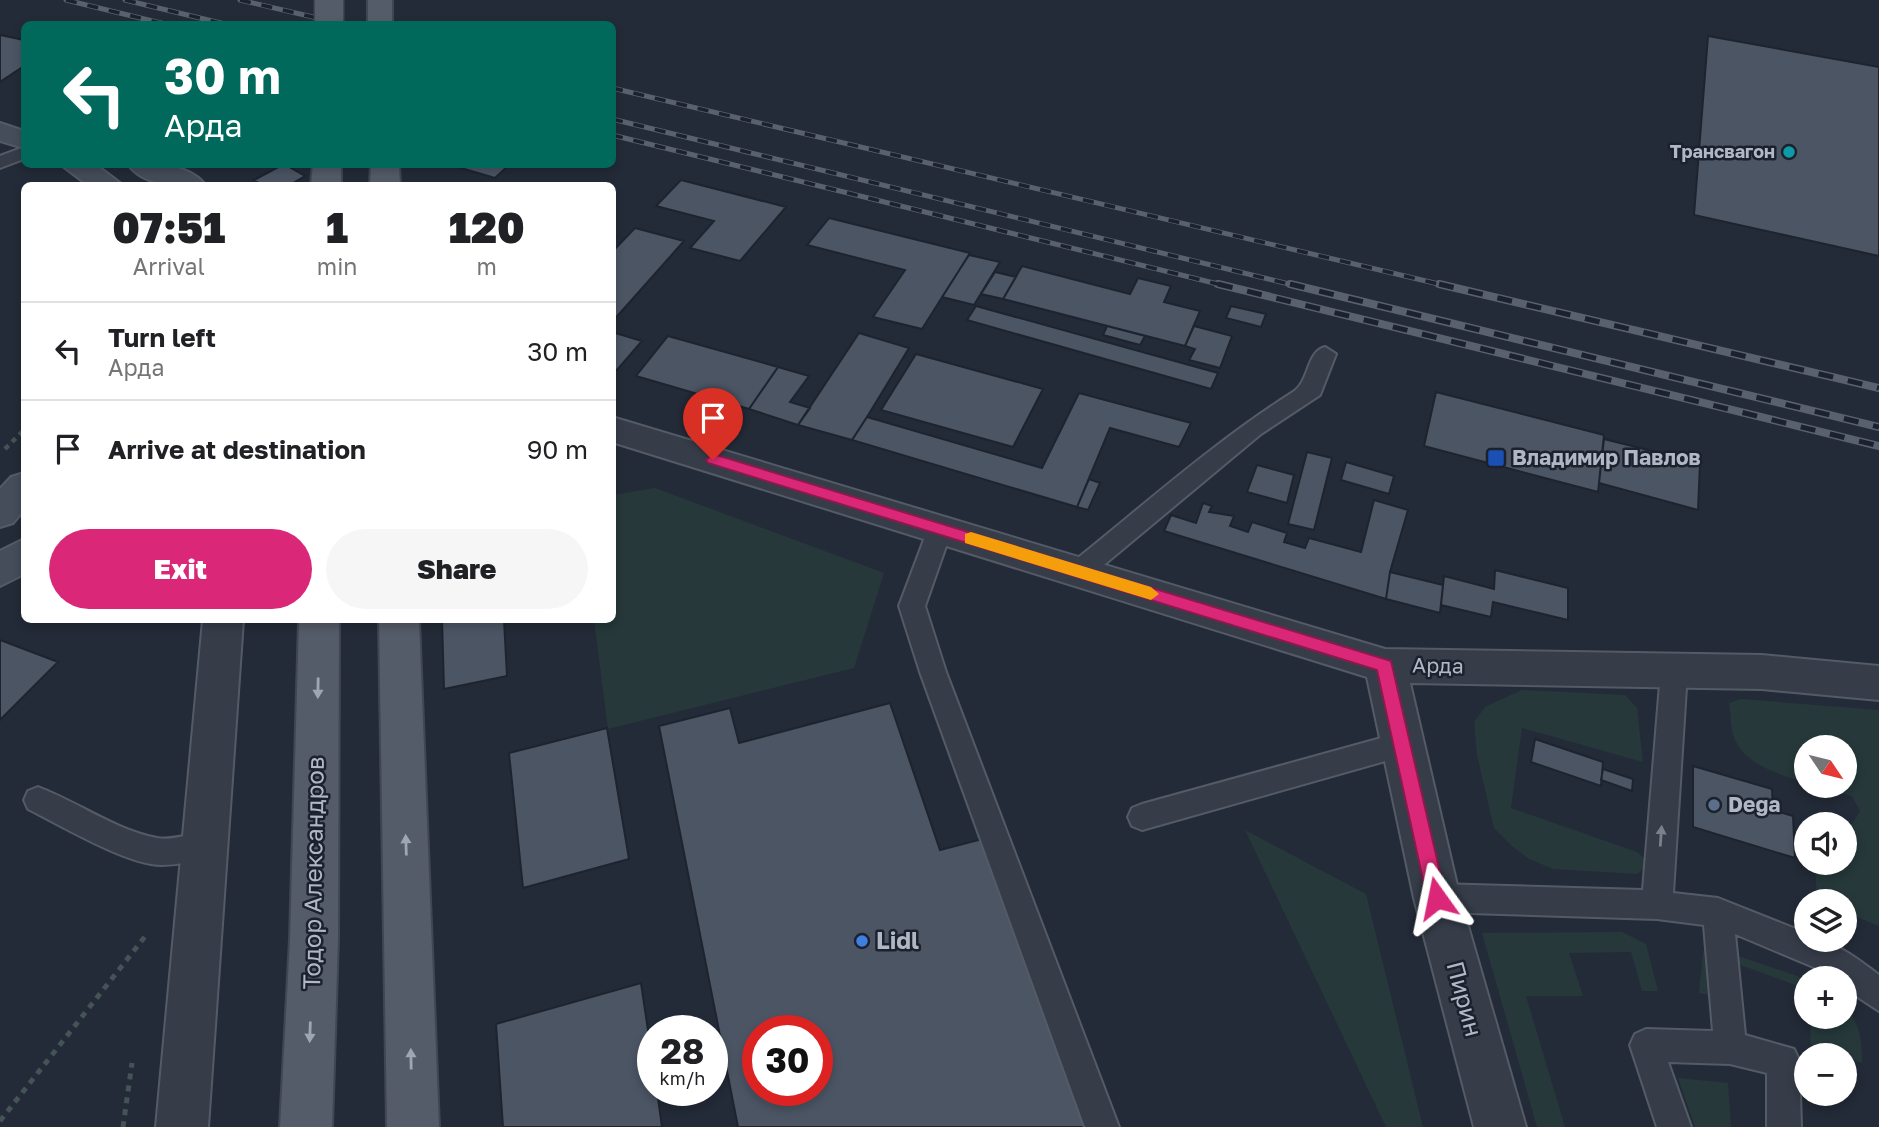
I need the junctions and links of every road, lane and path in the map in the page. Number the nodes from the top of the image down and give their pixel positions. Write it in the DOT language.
graph roads {
  1 [pos="329,0"];
  2 [pos="380,0"];
  3 [pos="329,21"];
  4 [pos="380,21"];
  5 [pos="0,129"];
  6 [pos="21,132"];
  7 [pos="21,139"];
  8 [pos="21,153"];
  9 [pos="0,163"];
  10 [pos="81,168"];
  11 [pos="151,168"];
  12 [pos="103,182"];
  13 [pos="183,182"];
  14 [pos="1325,355"];
  15 [pos="616,430"];
  16 [pos="21,433"];
  17 [pos="0,454"];
  18 [pos="21,490"];
  19 [pos="21,501"];
  20 [pos="0,514"];
  21 [pos="940,529"];
  22 [pos="21,556"];
  23 [pos="0,571"];
  24 [pos="1078,572"];
  25 [pos="223,623"];
  26 [pos="319,623"];
  27 [pos="399,623"];
  28 [pos="1385,666"];
  29 [pos="1674,672"];
  30 [pos="1879,683"];
  31 [pos="1403,744"];
  32 [pos="38,800"];
  33 [pos="1142,817"];
  34 [pos="205,845"];
  35 [pos="1437,898"];
  36 [pos="1657,905"];
  37 [pos="1718,912"];
  38 [pos="149,930"];
  39 [pos="1879,995"];
  40 [pos="1730,1048"];
  41 [pos="0,1121"];
  42 [pos="182,1127"];
  43 [pos="306,1127"];
  44 [pos="413,1127"];
  45 [pos="1102,1127"];
  46 [pos="1500,1127"];
  47 [pos="1674,1127"];
  48 [pos="1784,1127"];
  1 -- 3 [label="main road, bridge"];
  2 -- 4 [label="main road"];
  5 -- 6 [label="main road"];
  5 -- 7 [label="main road"];
  8 -- 9 [label="lane"];
  10 -- 12 [label="main road"];
  11 -- 13 [label="main road"];
  14 -- 24 [label="lane"];
  15 -- 21 [label="street, Арда"];
  16 -- 17 [label="path"];
  18 -- 20 [label="main road"];
  19 -- 20 [label="main road"];
  21 -- 24 [label="street, Арда"];
  21 -- 45 [label="lane"];
  22 -- 23 [label="main road"];
  24 -- 28 [label="street, Арда"];
  25 -- 34 [label="street"];
  26 -- 43 [label="main road, Тодор Александров, one-way"];
  44 -- 27 [label="main road, one-way"];
  28 -- 29 [label="street, Арда"];
  28 -- 31 [label="street, Пирин"];
  29 -- 30 [label="street, Арда"];
  36 -- 29 [label="lane, one-way"];
  31 -- 33 [label="lane"];
  31 -- 35 [label="street, Пирин"];
  32 -- 34 [label="lane"];
  34 -- 42 [label="street"];
  35 -- 36 [label="lane"];
  35 -- 46 [label="street, Пирин"];
  36 -- 37 [label="lane"];
  37 -- 39 [label="lane"];
  37 -- 40 [label="lane"];
  38 -- 41 [label="path"];
  40 -- 47 [label="lane"];
  40 -- 48 [label="lane"];
}
